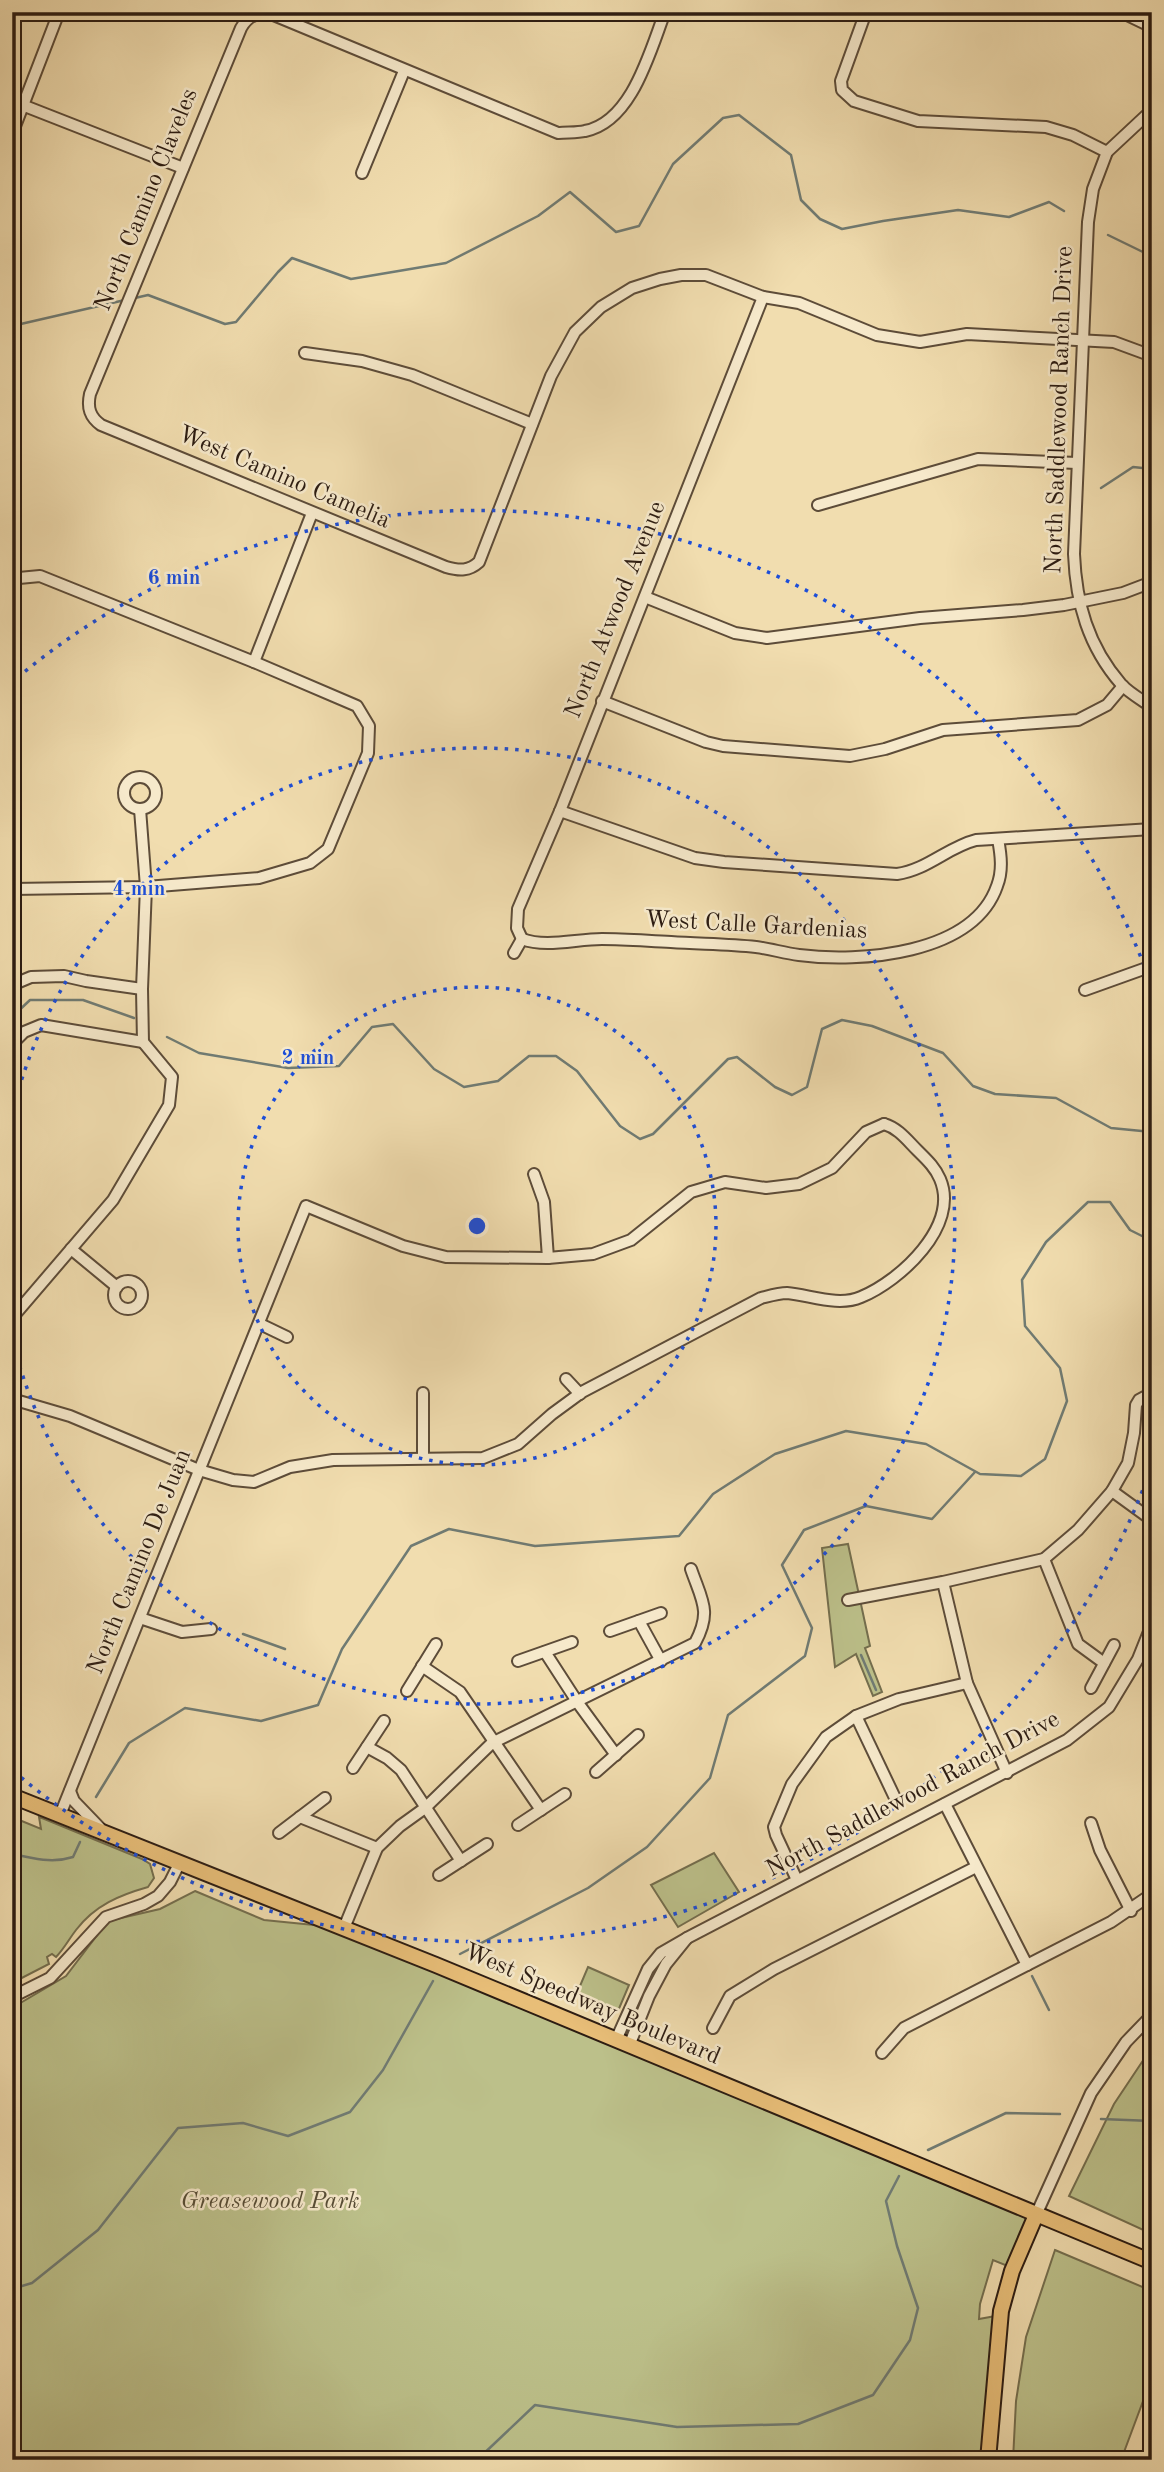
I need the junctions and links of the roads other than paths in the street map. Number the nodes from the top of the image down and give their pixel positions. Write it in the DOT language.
graph roads {
  1 [pos="59,12"];
  2 [pos="666,12"];
  3 [pos="866,12"];
  4 [pos="1073,12"];
  5 [pos="258,13"];
  6 [pos="1152,27"];
  7 [pos="404,71"];
  8 [pos="12,101"];
  9 [pos="24,106"];
  10 [pos="1152,110"];
  11 [pos="12,134"];
  12 [pos="1107,152"];
  13 [pos="183,168"];
  14 [pos="362,173"];
  15 [pos="764,297"];
  16 [pos="1082,340"];
  17 [pos="305,352"];
  18 [pos="1152,356"];
  19 [pos="87,415"];
  20 [pos="532,424"];
  21 [pos="1077,463"];
  22 [pos="818,505"];
  23 [pos="312,513"];
  24 [pos="12,582"];
  25 [pos="1150,588"];
  26 [pos="645,597"];
  27 [pos="1079,601"];
  28 [pos="254,662"];
  29 [pos="1123,686"];
  30 [pos="602,701"];
  31 [pos="1152,707"];
  32 [pos="140,809"];
  33 [pos="560,811"];
  34 [pos="1152,830"];
  35 [pos="998,839"];
  36 [pos="146,887"];
  37 [pos="12,890"];
  38 [pos="522,940"];
  39 [pos="514,953"];
  40 [pos="1152,966"];
  41 [pos="12,985"];
  42 [pos="142,989"];
  43 [pos="1086,990"];
  44 [pos="143,1042"];
  45 [pos="12,1044"];
  46 [pos="534,1174"];
  47 [pos="71,1250"];
  48 [pos="548,1258"];
  49 [pos="117,1287"];
  50 [pos="12,1318"];
  51 [pos="260,1324"];
  52 [pos="287,1336"];
  53 [pos="566,1379"];
  54 [pos="423,1393"];
  55 [pos="580,1394"];
  56 [pos="1143,1394"];
  57 [pos="12,1399"];
  58 [pos="423,1458"];
  59 [pos="200,1471"];
  60 [pos="1112,1491"];
  61 [pos="1152,1520"];
  62 [pos="1044,1559"];
  63 [pos="691,1570"];
  64 [pos="943,1582"];
  65 [pos="848,1600"];
  66 [pos="661,1613"];
  67 [pos="140,1618"];
  68 [pos="639,1621"];
  69 [pos="1152,1623"];
  70 [pos="211,1629"];
  71 [pos="610,1631"];
  72 [pos="572,1642"];
  73 [pos="436,1644"];
  74 [pos="1114,1645"];
  75 [pos="544,1652"];
  76 [pos="518,1661"];
  77 [pos="661,1661"];
  78 [pos="1104,1663"];
  79 [pos="422,1666"];
  80 [pos="967,1683"];
  81 [pos="1091,1688"];
  82 [pos="407,1691"];
  83 [pos="578,1703"];
  84 [pos="856,1716"];
  85 [pos="384,1721"];
  86 [pos="638,1735"];
  87 [pos="492,1743"];
  88 [pos="367,1747"];
  89 [pos="616,1755"];
  90 [pos="353,1768"];
  91 [pos="596,1772"];
  92 [pos="1007,1773"];
  93 [pos="70,1791"];
  94 [pos="565,1794"];
  95 [pos="12,1796"];
  96 [pos="325,1798"];
  97 [pos="896,1800"];
  98 [pos="944,1804"];
  99 [pos="425,1808"];
  100 [pos="541,1810"];
  101 [pos="60,1815"];
  102 [pos="300,1817"];
  103 [pos="1091,1822"];
  104 [pos="518,1825"];
  105 [pos="279,1832"];
  106 [pos="105,1833"];
  107 [pos="487,1844"];
  108 [pos="377,1848"];
  109 [pos="461,1861"];
  110 [pos="180,1862"];
  111 [pos="976,1867"];
  112 [pos="439,1875"];
  113 [pos="797,1880"];
  114 [pos="1152,1894"];
  115 [pos="1131,1911"];
  116 [pos="344,1928"];
  117 [pos="1027,1965"];
  118 [pos="12,1997"];
  119 [pos="1152,2015"];
  120 [pos="713,2028"];
  121 [pos="623,2043"];
  122 [pos="882,2053"];
  123 [pos="1036,2215"];
  124 [pos="1152,2262"];
  125 [pos="988,2460"];
  1 -- 9 [label="street"];
  2 -- 7 [label="street"];
  3 -- 12 [label="street"];
  4 -- 6 [label="street"];
  5 -- 7 [label="street"];
  5 -- 13 [label="street, North Camino Claveles"];
  7 -- 14 [label="street"];
  8 -- 9 [label="street"];
  9 -- 11 [label="street"];
  9 -- 13 [label="street"];
  10 -- 12 [label="street, North Saddlewood Ranch Drive"];
  12 -- 16 [label="street, North Saddlewood Ranch Drive"];
  13 -- 19 [label="street, North Camino Claveles"];
  15 -- 16 [label="street"];
  15 -- 20 [label="street"];
  15 -- 26 [label="street, North Atwood Avenue"];
  16 -- 18 [label="street"];
  16 -- 21 [label="street, North Saddlewood Ranch Drive"];
  17 -- 20 [label="street"];
  19 -- 23 [label="street, West Camino Camelia"];
  20 -- 23 [label="street, West Camino Camelia"];
  21 -- 22 [label="street"];
  21 -- 27 [label="street, North Saddlewood Ranch Drive"];
  23 -- 28 [label="street"];
  24 -- 28 [label="street"];
  25 -- 27 [label="street"];
  26 -- 27 [label="street"];
  26 -- 30 [label="street, North Atwood Avenue"];
  27 -- 29 [label="street, North Saddlewood Ranch Drive"];
  28 -- 36 [label="street"];
  29 -- 30 [label="street"];
  29 -- 31 [label="street, North Saddlewood Ranch Drive"];
  30 -- 33 [label="street, North Atwood Avenue"];
  32 -- 36 [label="street"];
  33 -- 35 [label="street"];
  33 -- 38 [label="street, North Atwood Avenue"];
  34 -- 35 [label="street"];
  35 -- 38 [label="street, West Calle Gardenias"];
  36 -- 37 [label="street"];
  36 -- 42 [label="street"];
  38 -- 39 [label="street"];
  40 -- 43 [label="street"];
  41 -- 42 [label="street"];
  42 -- 44 [label="street"];
  44 -- 45 [label="street"];
  44 -- 47 [label="street"];
  46 -- 48 [label="street"];
  47 -- 49 [label="street"];
  47 -- 50 [label="street"];
  48 -- 51 [label="street, North Camino De Juan"];
  48 -- 55 [label="street"];
  51 -- 52 [label="street"];
  51 -- 59 [label="street, North Camino De Juan"];
  53 -- 55 [label="street"];
  54 -- 58 [label="street"];
  55 -- 58 [label="street"];
  56 -- 60 [label="street"];
  57 -- 59 [label="street"];
  58 -- 59 [label="street"];
  59 -- 67 [label="street, North Camino De Juan"];
  60 -- 61 [label="street"];
  60 -- 62 [label="street"];
  62 -- 64 [label="street"];
  62 -- 78 [label="street"];
  63 -- 77 [label="street"];
  64 -- 65 [label="street"];
  64 -- 80 [label="street"];
  66 -- 68 [label="street"];
  67 -- 70 [label="street"];
  67 -- 93 [label="street, North Camino De Juan"];
  68 -- 71 [label="street"];
  68 -- 77 [label="street"];
  69 -- 92 [label="street, North Saddlewood Ranch Drive"];
  72 -- 75 [label="street"];
  73 -- 79 [label="street"];
  74 -- 78 [label="street"];
  75 -- 76 [label="street"];
  75 -- 83 [label="street"];
  77 -- 83 [label="street"];
  78 -- 81 [label="street"];
  79 -- 82 [label="street"];
  79 -- 87 [label="street"];
  80 -- 84 [label="street"];
  80 -- 92 [label="street"];
  83 -- 87 [label="street"];
  83 -- 89 [label="street"];
  84 -- 97 [label="street"];
  84 -- 113 [label="street"];
  85 -- 88 [label="street"];
  86 -- 89 [label="street"];
  87 -- 99 [label="street"];
  87 -- 100 [label="street"];
  88 -- 90 [label="street"];
  88 -- 99 [label="street"];
  89 -- 91 [label="street"];
  92 -- 98 [label="street, North Saddlewood Ranch Drive"];
  93 -- 101 [label="street, North Camino De Juan"];
  93 -- 106 [label="street"];
  94 -- 100 [label="street"];
  95 -- 101 [label="main road, West Speedway Boulevard"];
  96 -- 102 [label="street"];
  98 -- 111 [label="street"];
  98 -- 113 [label="street, North Saddlewood Ranch Drive"];
  99 -- 108 [label="street"];
  99 -- 109 [label="street"];
  100 -- 104 [label="street"];
  101 -- 106 [label="main road, West Speedway Boulevard"];
  102 -- 105 [label="street"];
  102 -- 108 [label="street"];
  103 -- 115 [label="street"];
  106 -- 110 [label="main road, West Speedway Boulevard"];
  107 -- 109 [label="street"];
  108 -- 116 [label="street"];
  109 -- 112 [label="street"];
  110 -- 116 [label="main road, West Speedway Boulevard"];
  110 -- 118 [label="street"];
  111 -- 117 [label="street"];
  111 -- 120 [label="street"];
  113 -- 121 [label="street, North Saddlewood Ranch Drive"];
  114 -- 115 [label="street"];
  115 -- 117 [label="street"];
  116 -- 121 [label="main road, West Speedway Boulevard"];
  117 -- 122 [label="street"];
  119 -- 123 [label="street"];
  121 -- 123 [label="main road, West Speedway Boulevard"];
  123 -- 124 [label="main road, West Speedway Boulevard"];
  123 -- 125 [label="main road"];
}
